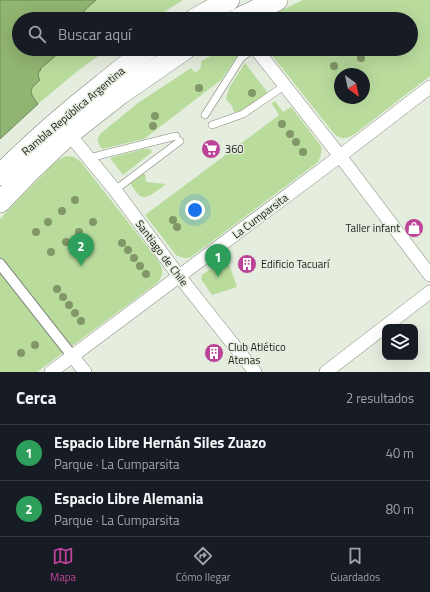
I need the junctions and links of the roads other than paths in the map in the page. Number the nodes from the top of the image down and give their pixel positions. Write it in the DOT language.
graph roads {
  1 [pos="277,0"];
  2 [pos="228,8"];
  3 [pos="216,12"];
  4 [pos="252,12"];
  5 [pos="139,56"];
  6 [pos="175,56"];
  7 [pos="244,56"];
  8 [pos="260,56"];
  9 [pos="284,86"];
  10 [pos="430,87"];
  11 [pos="205,115"];
  12 [pos="212,125"];
  13 [pos="69,134"];
  14 [pos="340,156"];
  15 [pos="89,158"];
  16 [pos="0,176"];
  17 [pos="115,190"];
  18 [pos="0,202"];
  19 [pos="0,264"];
  20 [pos="430,275"];
  21 [pos="180,276"];
  22 [pos="430,292"];
  23 [pos="72,357"];
  24 [pos="51,372"];
  25 [pos="85,372"];
  26 [pos="255,372"];
  27 [pos="326,372"];
  1 -- 4 [label="main road"];
  2 -- 3 [label="main road"];
  5 -- 16 [label="main road, Rambla República Argentina"];
  6 -- 13 [label="main road, Rambla República Argentina"];
  7 -- 11 [label="lane"];
  8 -- 9 [label="street"];
  9 -- 12 [label="lane"];
  9 -- 14 [label="street"];
  10 -- 14 [label="street, La Cumparsita"];
  13 -- 15 [label="street, Santiago de Chile"];
  13 -- 18 [label="main road, Rambla República Argentina"];
  14 -- 20 [label="street"];
  14 -- 21 [label="street, La Cumparsita"];
  15 -- 17 [label="street, Santiago de Chile"];
  15 -- 17 [label="lane"];
  17 -- 21 [label="street, Santiago de Chile"];
  19 -- 23 [label="street"];
  21 -- 23 [label="street, La Cumparsita"];
  21 -- 26 [label="street, Santiago de Chile"];
  22 -- 27 [label="street"];
  23 -- 24 [label="street, La Cumparsita"];
  23 -- 25 [label="street"];
}
